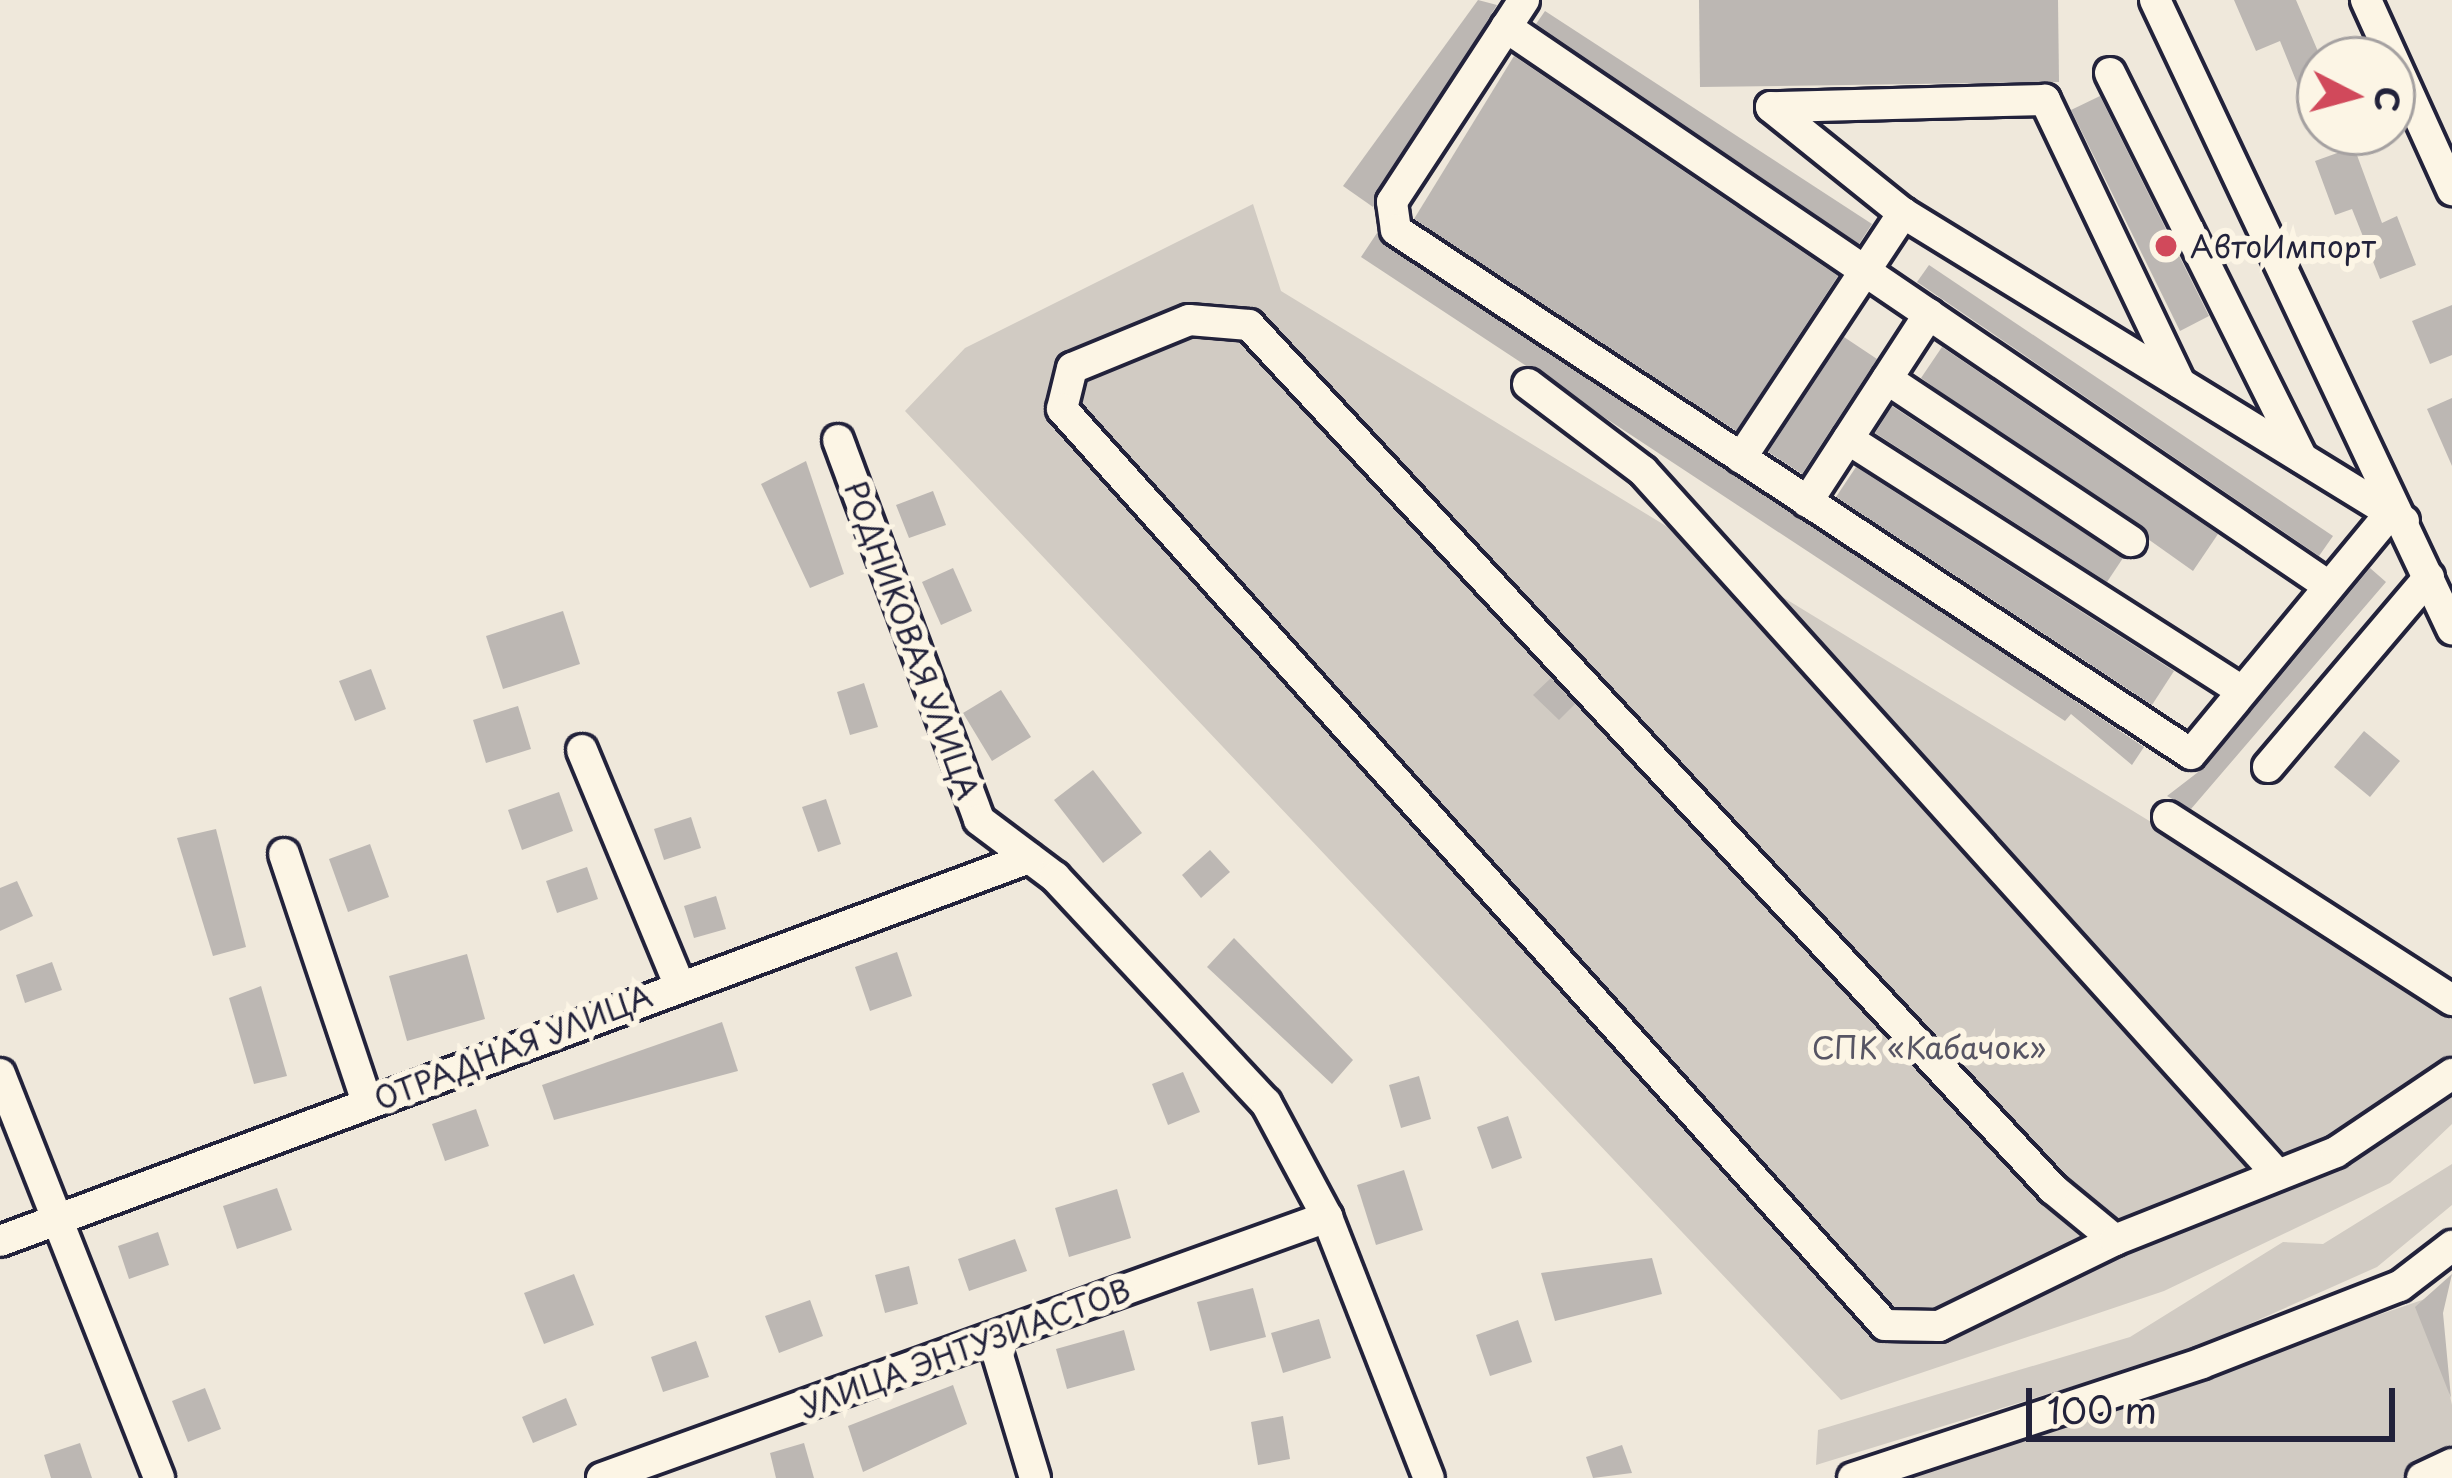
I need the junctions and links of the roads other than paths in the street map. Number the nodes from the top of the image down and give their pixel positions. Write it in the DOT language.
graph roads {
  1 [pos="1524,0"];
  2 [pos="2155,0"];
  3 [pos="2366,0"];
  4 [pos="1506,27"];
  5 [pos="2110,73"];
  6 [pos="2452,190"];
  7 [pos="1903,213"];
  8 [pos="1869,273"];
  9 [pos="1929,314"];
  10 [pos="1887,379"];
  11 [pos="1528,383"];
  12 [pos="2180,383"];
  13 [pos="1848,439"];
  14 [pos="838,440"];
  15 [pos="1741,458"];
  16 [pos="2302,458"];
  17 [pos="1808,502"];
  18 [pos="2398,516"];
  19 [pos="2131,541"];
  20 [pos="2429,577"];
  21 [pos="2324,583"];
  22 [pos="2452,629"];
  23 [pos="2240,690"];
  24 [pos="582,750"];
  25 [pos="2268,767"];
  26 [pos="2168,818"];
  27 [pos="284,854"];
  28 [pos="1029,858"];
  29 [pos="679,984"];
  30 [pos="2452,1000"];
  31 [pos="0,1074"];
  32 [pos="2452,1074"];
  33 [pos="367,1102"];
  34 [pos="2277,1174"];
  35 [pos="1327,1216"];
  36 [pos="58,1221"];
  37 [pos="2115,1240"];
  38 [pos="0,1241"];
  39 [pos="2452,1246"];
  40 [pos="993,1339"];
  41 [pos="2452,1464"];
  42 [pos="159,1478"];
  43 [pos="602,1478"];
  44 [pos="1035,1478"];
  45 [pos="1429,1478"];
  46 [pos="1853,1478"];
  47 [pos="2422,1478"];
  1 -- 4 [label="street"];
  2 -- 18 [label="street"];
  3 -- 6 [label="street"];
  4 -- 8 [label="street"];
  4 -- 15 [label="street"];
  5 -- 16 [label="street"];
  7 -- 8 [label="street"];
  7 -- 12 [label="street"];
  7 -- 12 [label="street"];
  8 -- 9 [label="street"];
  8 -- 15 [label="street"];
  9 -- 10 [label="street"];
  9 -- 21 [label="street"];
  10 -- 13 [label="street"];
  10 -- 19 [label="street"];
  11 -- 34 [label="street"];
  12 -- 16 [label="street"];
  13 -- 17 [label="street"];
  13 -- 23 [label="street"];
  14 -- 28 [label="street, РОДНИКОВАЯ УЛИЦА"];
  15 -- 17 [label="street"];
  16 -- 18 [label="street"];
  17 -- 23 [label="street"];
  18 -- 20 [label="street"];
  18 -- 21 [label="street"];
  20 -- 22 [label="street"];
  20 -- 25 [label="street"];
  21 -- 23 [label="street"];
  24 -- 29 [label="street"];
  26 -- 30 [label="street"];
  27 -- 33 [label="street"];
  28 -- 29 [label="street, ОТРАДНАЯ УЛИЦА"];
  28 -- 35 [label="street, РОДНИКОВАЯ УЛИЦА"];
  29 -- 33 [label="street, ОТРАДНАЯ УЛИЦА"];
  31 -- 36 [label="street"];
  32 -- 34 [label="street"];
  33 -- 36 [label="street, ОТРАДНАЯ УЛИЦА"];
  34 -- 37 [label="street"];
  35 -- 40 [label="street, УЛИЦА ЭНТУЗИАСТОВ"];
  35 -- 45 [label="street, РОДНИКОВАЯ УЛИЦА"];
  36 -- 38 [label="street, ОТРАДНАЯ УЛИЦА"];
  36 -- 42 [label="street"];
  37 -- 37 [label="street"];
  39 -- 46 [label="street"];
  40 -- 43 [label="street, УЛИЦА ЭНТУЗИАСТОВ"];
  40 -- 44 [label="street"];
  41 -- 47 [label="street"];
}
